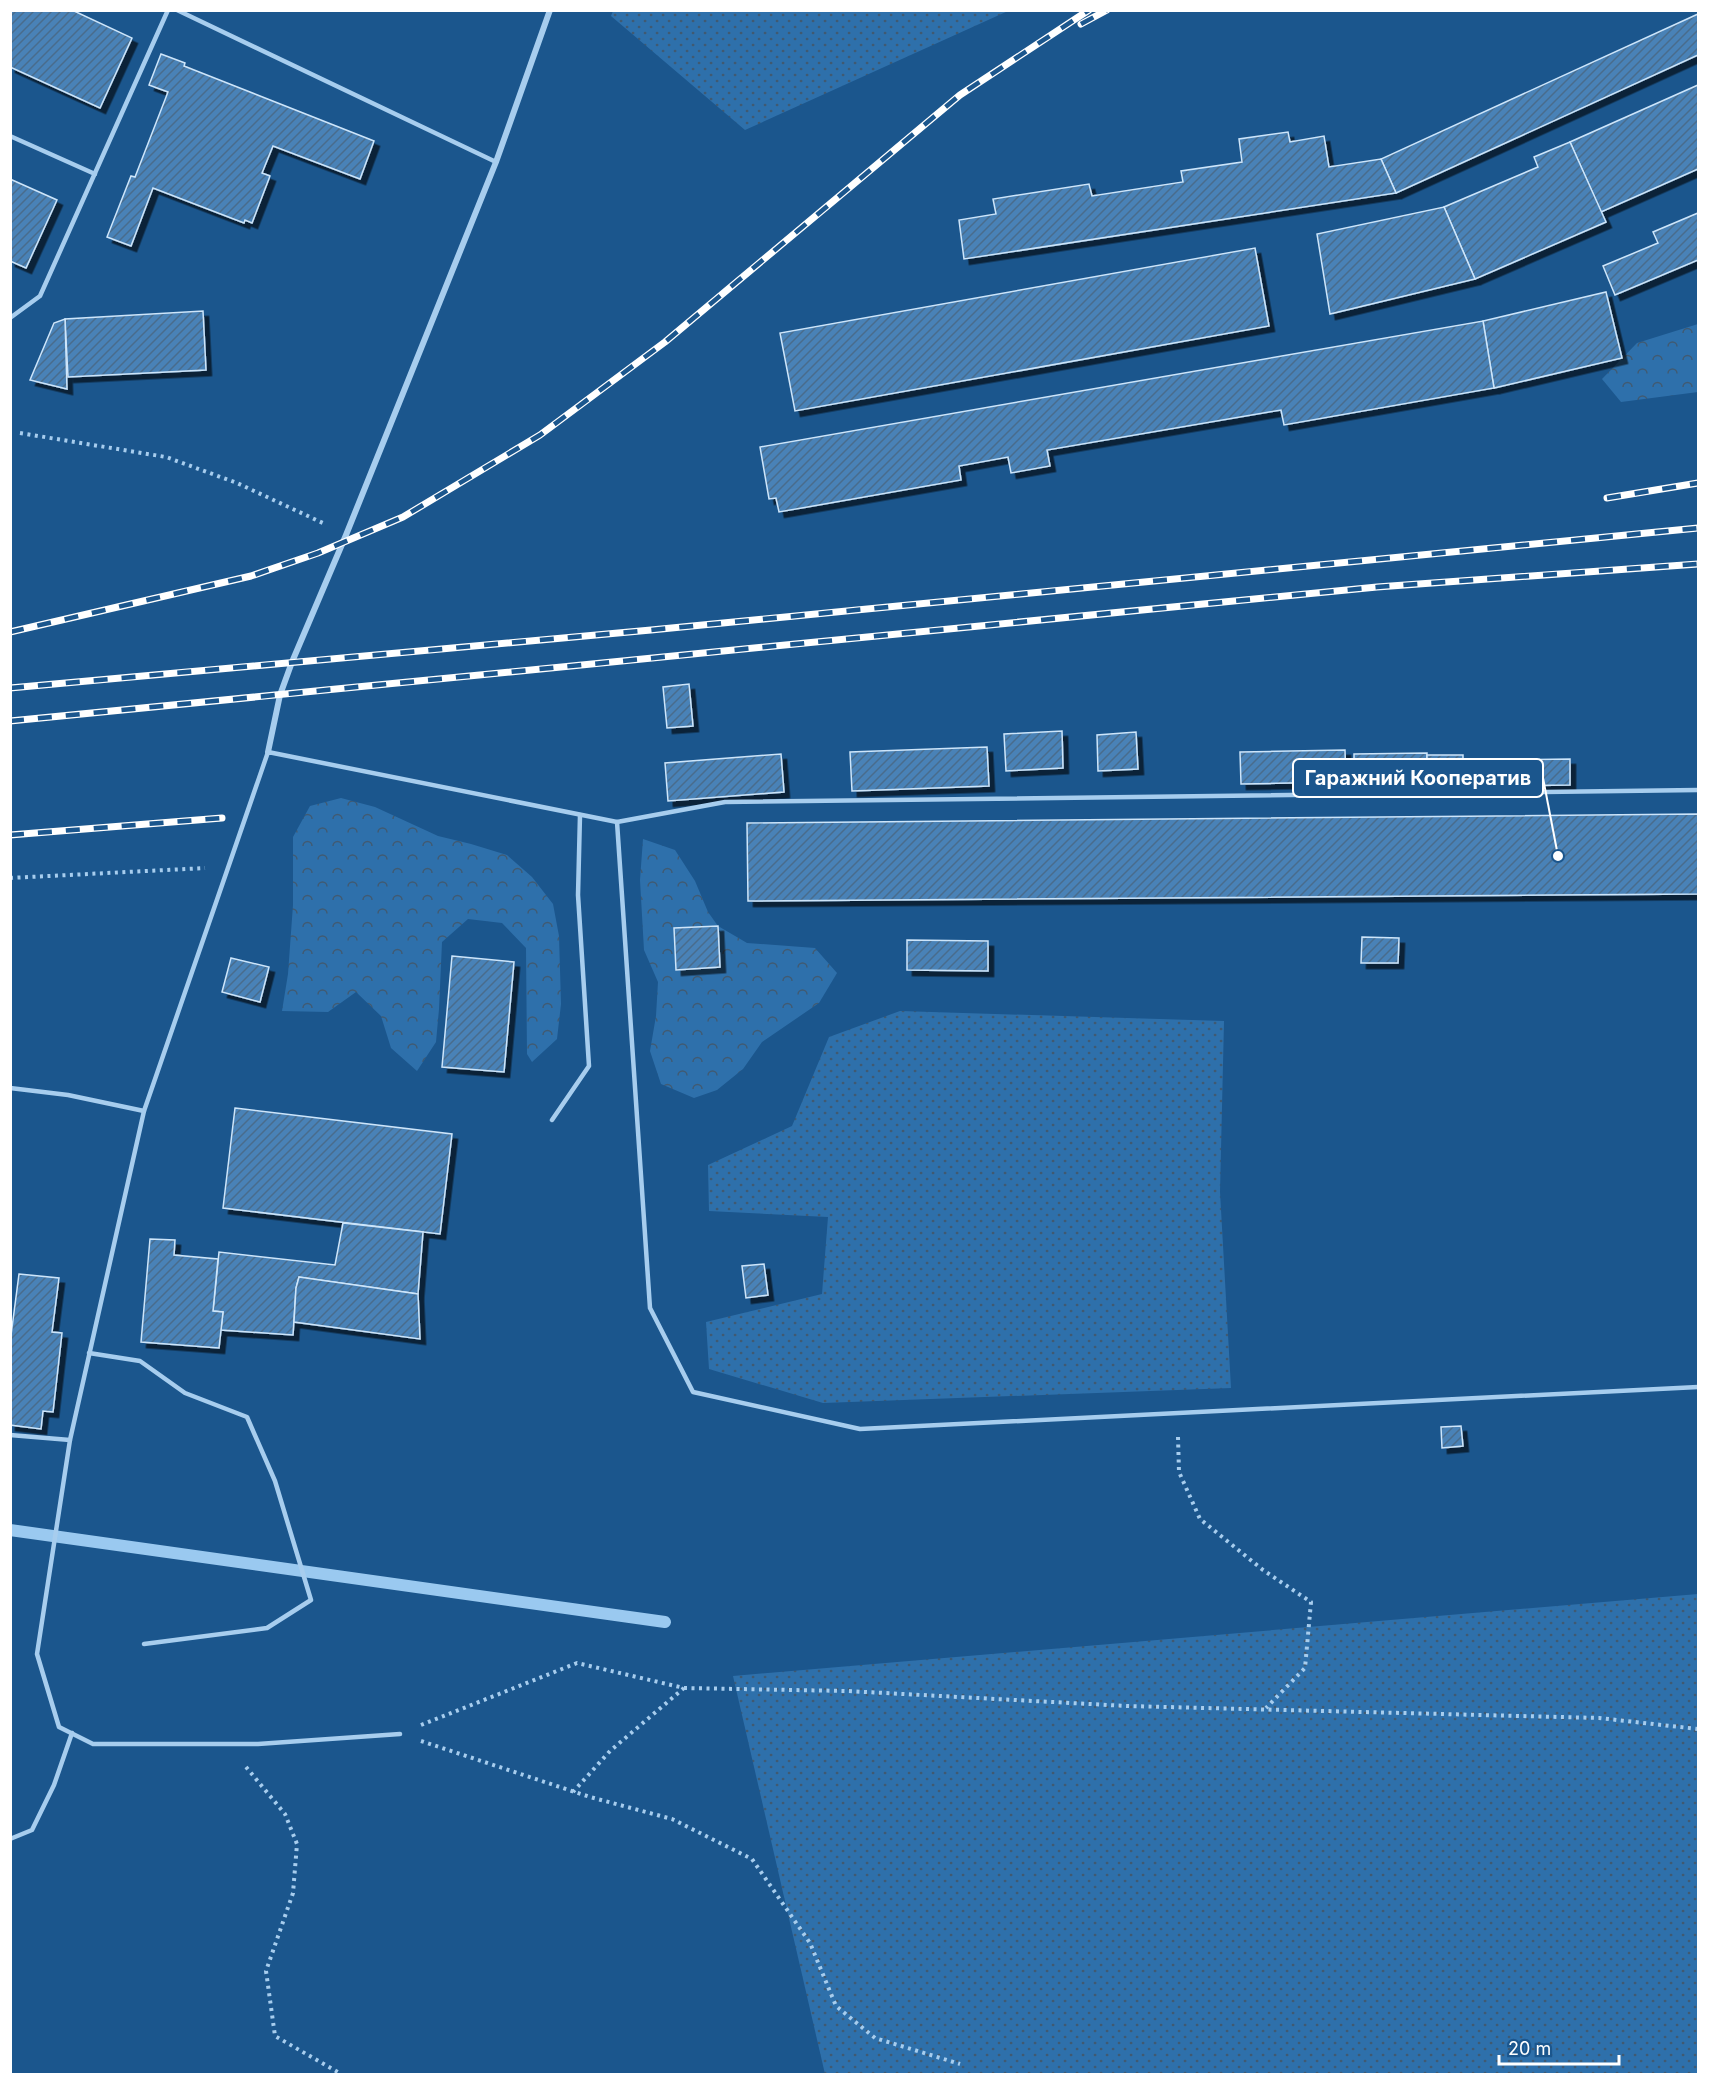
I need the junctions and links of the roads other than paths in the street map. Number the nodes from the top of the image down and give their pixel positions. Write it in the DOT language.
graph roads {
  1 [pos="168,10"];
  2 [pos="177,10"];
  3 [pos="550,10"];
  4 [pos="10,136"];
  5 [pos="496,162"];
  6 [pos="95,174"];
  7 [pos="10,318"];
  8 [pos="268,752"];
  9 [pos="1698,790"];
  10 [pos="580,814"];
  11 [pos="616,822"];
  12 [pos="10,1088"];
  13 [pos="144,1111"];
  14 [pos="552,1120"];
  15 [pos="89,1353"];
  16 [pos="1698,1387"];
  17 [pos="10,1435"];
  18 [pos="70,1440"];
  19 [pos="144,1644"];
  20 [pos="72,1733"];
  21 [pos="400,1734"];
  22 [pos="10,1839"];
  1 -- 6 [label="lane"];
  2 -- 5 [label="lane"];
  3 -- 5 [label="street"];
  4 -- 6 [label="lane"];
  5 -- 8 [label="street"];
  6 -- 7 [label="lane"];
  8 -- 10 [label="lane"];
  8 -- 13 [label="lane"];
  9 -- 11 [label="lane"];
  10 -- 11 [label="lane"];
  10 -- 14 [label="lane"];
  11 -- 16 [label="lane"];
  12 -- 13 [label="lane"];
  13 -- 15 [label="lane"];
  15 -- 18 [label="lane"];
  15 -- 19 [label="lane"];
  17 -- 18 [label="lane"];
  18 -- 20 [label="lane"];
  20 -- 21 [label="lane"];
  20 -- 22 [label="lane"];
}
